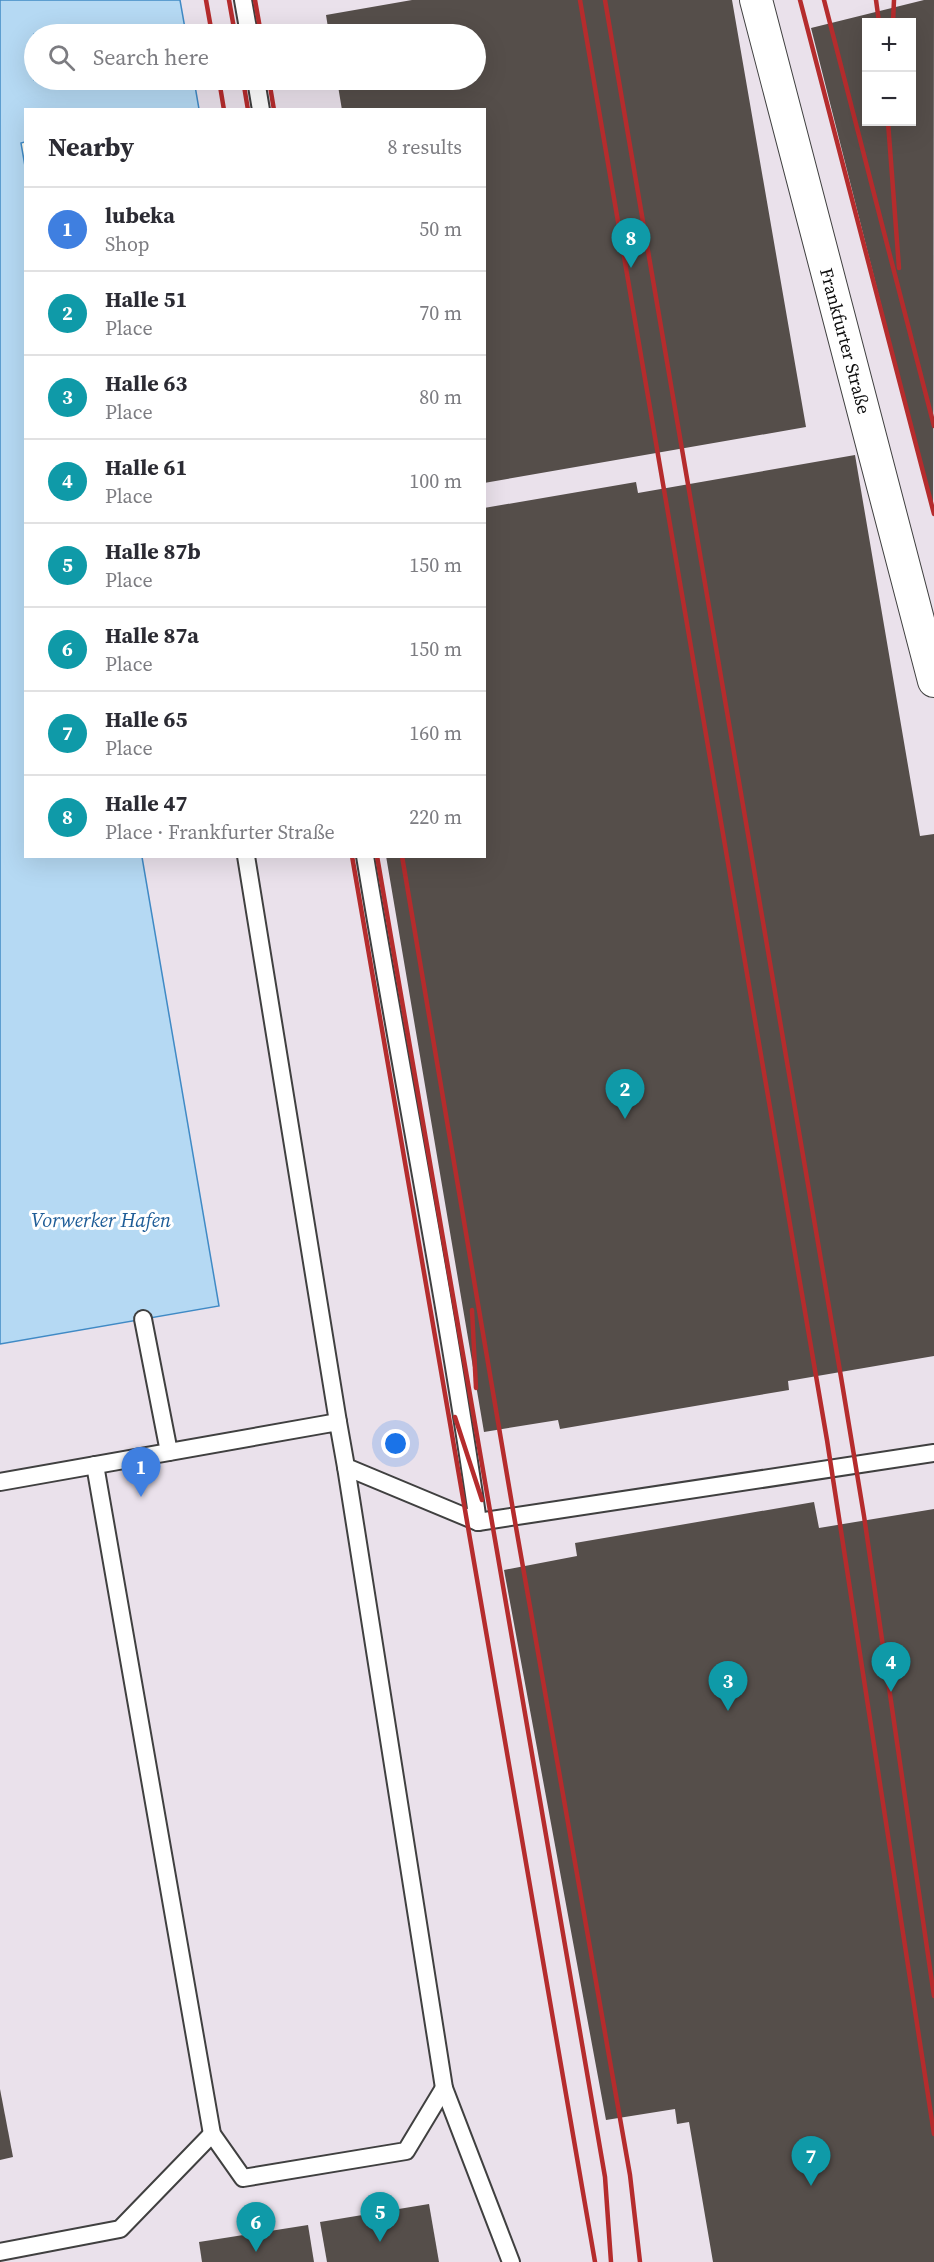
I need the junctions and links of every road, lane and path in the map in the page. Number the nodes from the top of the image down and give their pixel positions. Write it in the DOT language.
graph roads {
  1 [pos="243,0"];
  2 [pos="756,0"];
  3 [pos="247,24"];
  4 [pos="258,90"];
  5 [pos="261,108"];
  6 [pos="934,681"];
  7 [pos="246,858"];
  8 [pos="365,858"];
  9 [pos="143,1319"];
  10 [pos="338,1422"];
  11 [pos="169,1452"];
  12 [pos="934,1453"];
  13 [pos="95,1465"];
  14 [pos="346,1467"];
  15 [pos="0,1482"];
  16 [pos="478,1522"];
  17 [pos="444,2088"];
  18 [pos="212,2134"];
  19 [pos="0,2252"];
  20 [pos="511,2262"];
  1 -- 3 [label="lane"];
  2 -- 6 [label="street, Frankfurter Straße"];
  4 -- 5 [label="lane"];
  7 -- 10 [label="lane"];
  8 -- 16 [label="lane"];
  9 -- 11 [label="lane"];
  10 -- 11 [label="lane"];
  10 -- 14 [label="lane"];
  11 -- 13 [label="lane"];
  12 -- 16 [label="lane"];
  13 -- 15 [label="lane"];
  13 -- 18 [label="lane"];
  14 -- 16 [label="lane"];
  14 -- 17 [label="lane"];
  17 -- 18 [label="lane"];
  17 -- 20 [label="lane"];
  18 -- 19 [label="lane"];
}
